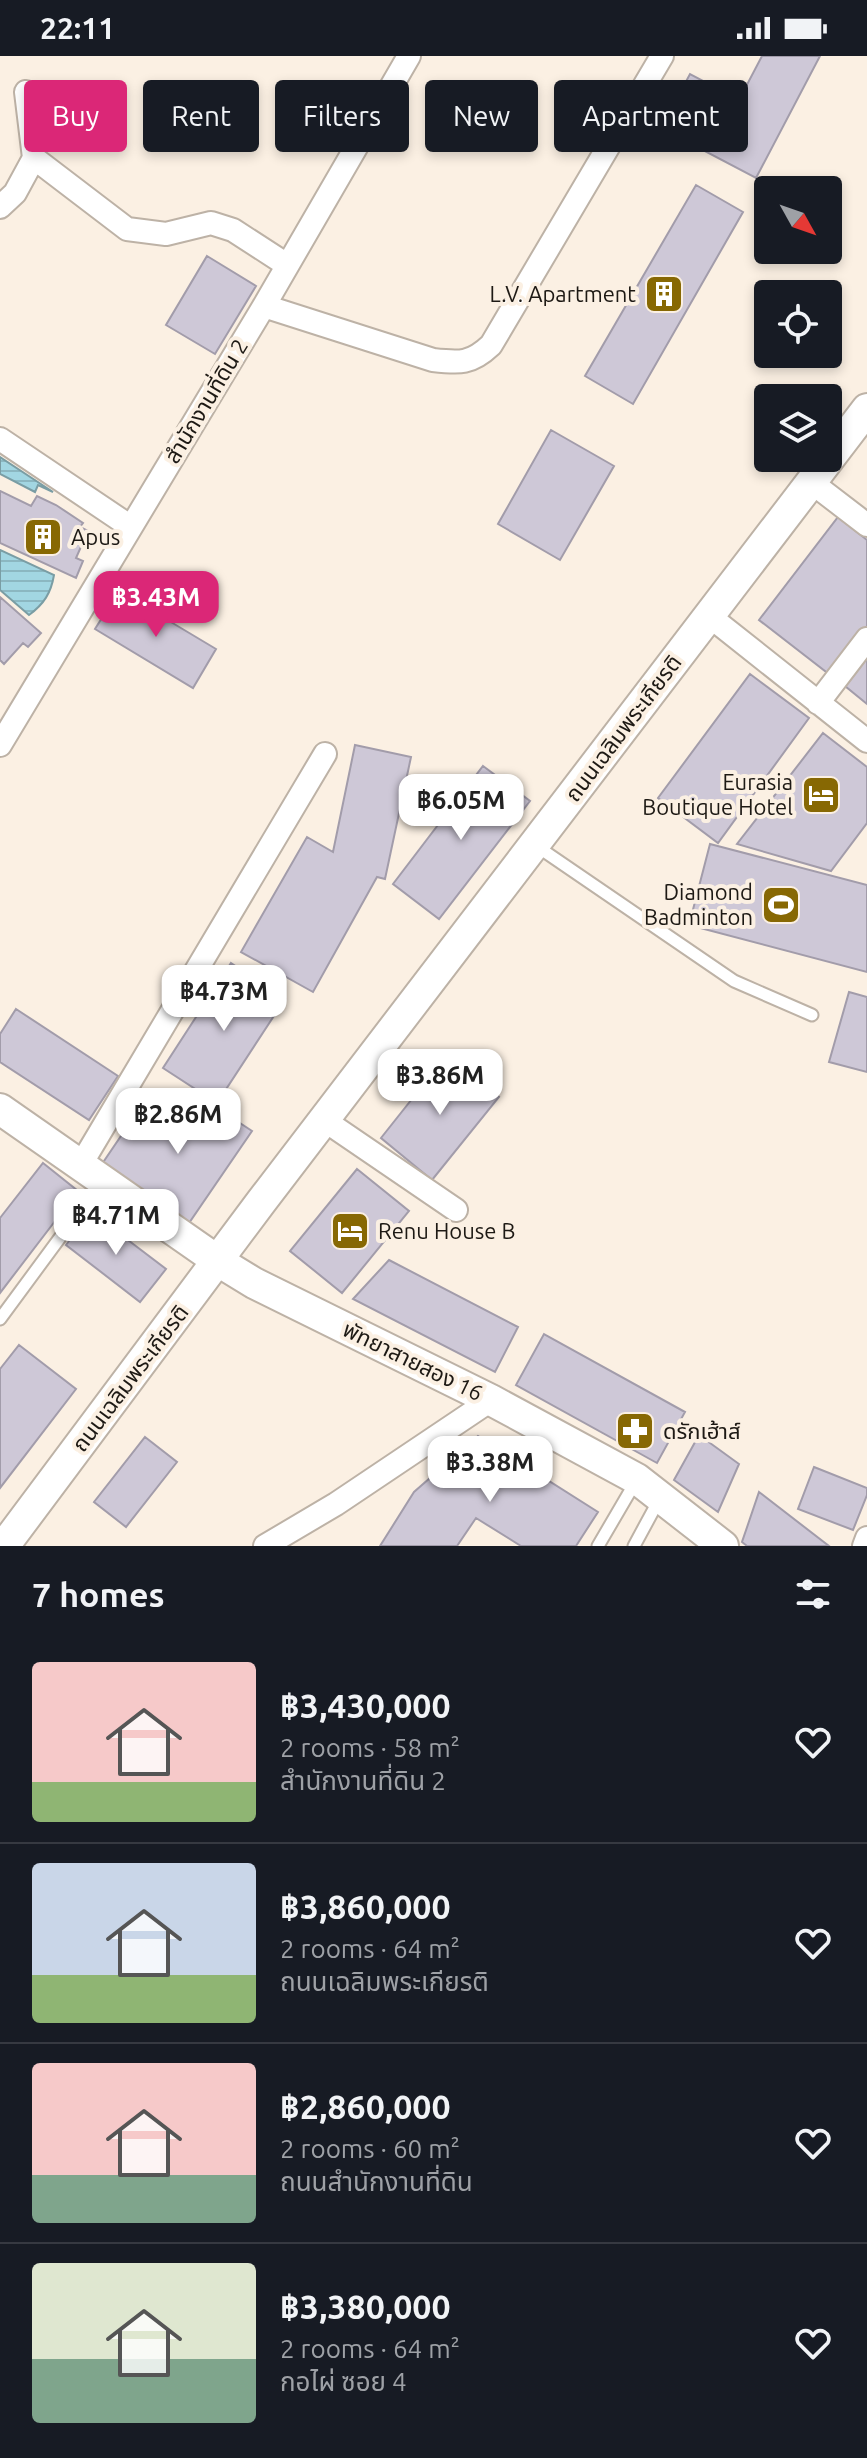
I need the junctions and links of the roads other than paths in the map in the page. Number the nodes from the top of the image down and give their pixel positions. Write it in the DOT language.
graph roads {
  1 [pos="409,56"];
  2 [pos="662,56"];
  3 [pos="33,152"];
  4 [pos="34,158"];
  5 [pos="0,207"];
  6 [pos="287,265"];
  7 [pos="264,306"];
  8 [pos="867,409"];
  9 [pos="0,439"];
  10 [pos="811,482"];
  11 [pos="867,525"];
  12 [pos="131,527"];
  13 [pos="708,615"];
  14 [pos="867,639"];
  15 [pos="818,703"];
  16 [pos="867,741"];
  17 [pos="0,745"];
  18 [pos="325,754"];
  19 [pos="535,845"];
  20 [pos="812,1015"];
  21 [pos="0,1109"];
  22 [pos="324,1120"];
  23 [pos="90,1174"];
  24 [pos="456,1210"];
  25 [pos="218,1261"];
  26 [pos="0,1319"];
  27 [pos="491,1400"];
  28 [pos="649,1488"];
  29 [pos="867,1538"];
  30 [pos="4,1546"];
  31 [pos="265,1546"];
  32 [pos="598,1546"];
  33 [pos="634,1546"];
  34 [pos="723,1546"];
  35 [pos="864,1546"];
  1 -- 6 [label="street, สำนักงานที่ดิน 2"];
  2 -- 7 [label="street"];
  3 -- 4 [label="street"];
  4 -- 5 [label="street"];
  4 -- 6 [label="street"];
  6 -- 7 [label="street, สำนักงานที่ดิน 2"];
  7 -- 12 [label="street, สำนักงานที่ดิน 2"];
  8 -- 10 [label="main road, ถนนเฉลิมพระเกียรติ"];
  9 -- 12 [label="street"];
  10 -- 11 [label="street"];
  10 -- 13 [label="main road, ถนนเฉลิมพระเกียรติ"];
  12 -- 17 [label="street, สำนักงานที่ดิน 2"];
  13 -- 15 [label="street"];
  13 -- 19 [label="main road, ถนนเฉลิมพระเกียรติ"];
  14 -- 15 [label="street"];
  15 -- 16 [label="street"];
  18 -- 23 [label="street"];
  19 -- 20 [label="lane"];
  19 -- 22 [label="main road, ถนนเฉลิมพระเกียรติ"];
  21 -- 23 [label="main road, พัทยาสายสอง 16"];
  22 -- 24 [label="street"];
  22 -- 25 [label="main road, ถนนเฉลิมพระเกียรติ"];
  23 -- 25 [label="main road, พัทยาสายสอง 16"];
  23 -- 26 [label="lane"];
  25 -- 27 [label="main road, พัทยาสายสอง 16"];
  25 -- 30 [label="main road, ถนนเฉลิมพระเกียรติ"];
  27 -- 28 [label="main road, พัทยาสายสอง 16"];
  27 -- 31 [label="street"];
  28 -- 32 [label="lane"];
  28 -- 33 [label="lane"];
  28 -- 34 [label="main road, พัทยาสายสอง 16"];
  29 -- 35 [label="street"];
}
